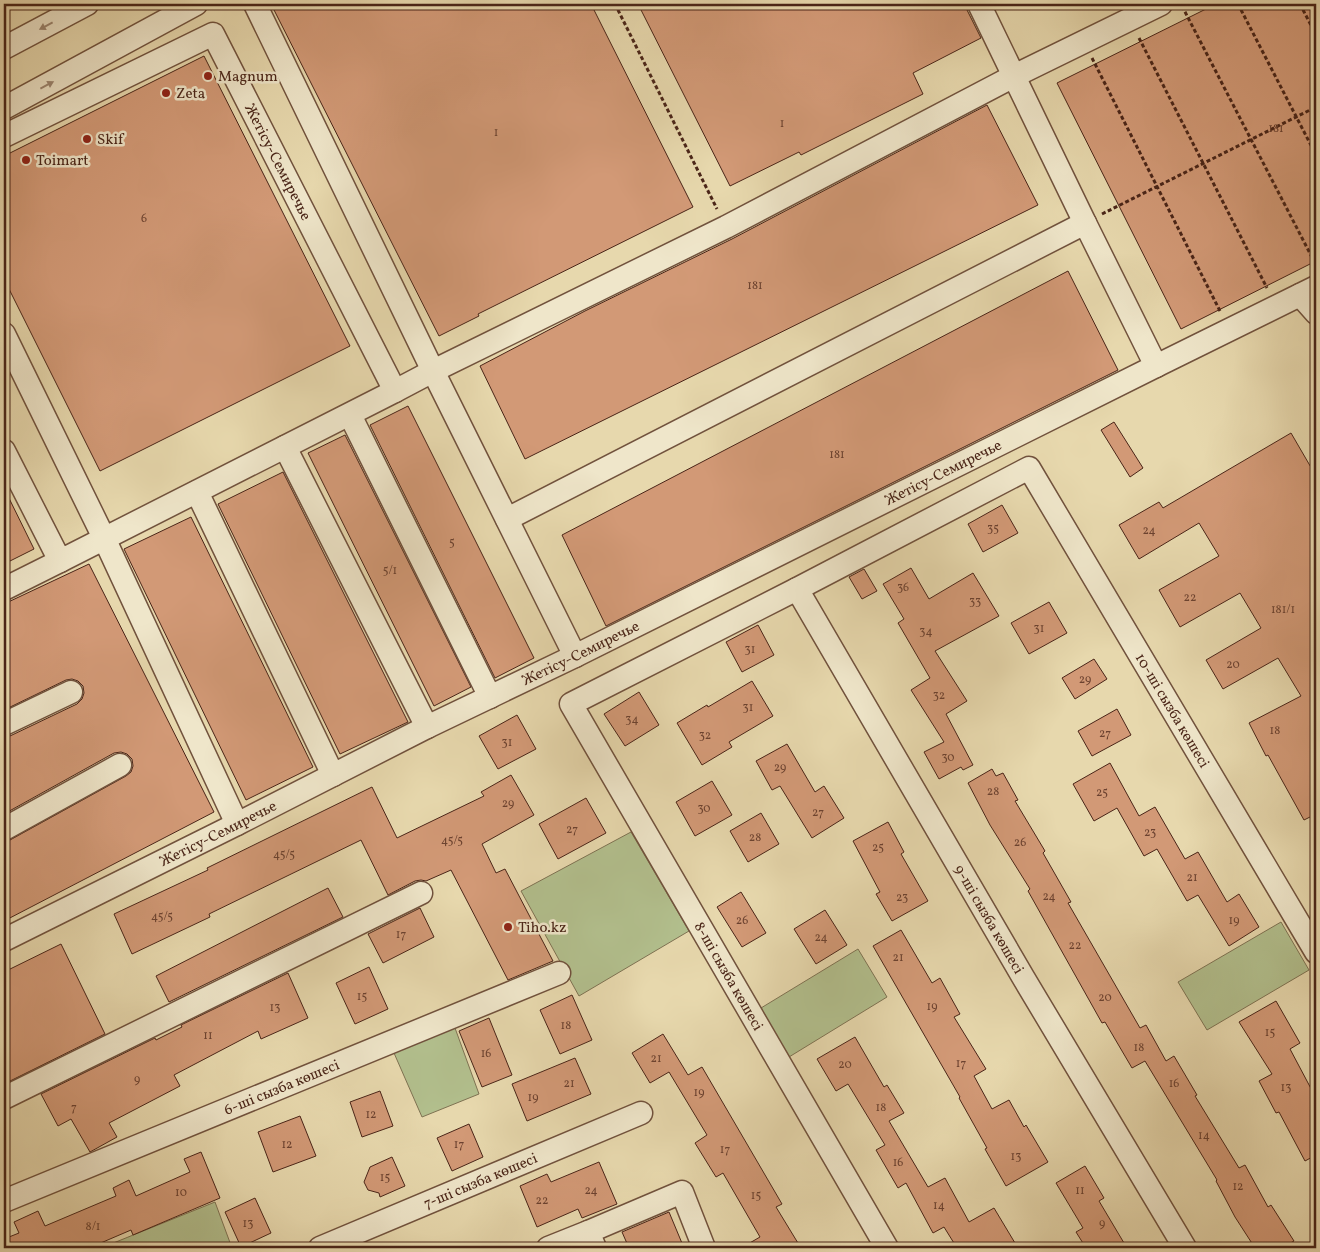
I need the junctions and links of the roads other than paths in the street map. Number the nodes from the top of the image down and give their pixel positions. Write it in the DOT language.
graph roads {
  1 [pos="88,4"];
  2 [pos="196,4"];
  3 [pos="255,4"];
  4 [pos="979,4"];
  5 [pos="1161,4"];
  6 [pos="4,48"];
  7 [pos="1014,76"];
  8 [pos="4,108"];
  9 [pos="4,136"];
  10 [pos="1085,223"];
  11 [pos="1308,291"];
  12 [pos="1316,313"];
  13 [pos="4,334"];
  14 [pos="1156,366"];
  15 [pos="433,371"];
  16 [pos="396,391"];
  17 [pos="350,414"];
  18 [pos="285,446"];
  19 [pos="4,451"];
  20 [pos="197,492"];
  21 [pos="507,519"];
  22 [pos="104,538"];
  23 [pos="60,561"];
  24 [pos="4,589"];
  25 [pos="796,589"];
  26 [pos="575,656"];
  27 [pos="71,692"];
  28 [pos="490,697"];
  29 [pos="4,724"];
  30 [pos="427,727"];
  31 [pos="120,765"];
  32 [pos="333,775"];
  33 [pos="237,824"];
  34 [pos="4,828"];
  35 [pos="421,893"];
  36 [pos="4,940"];
  37 [pos="1316,952"];
  38 [pos="559,973"];
  39 [pos="4,1098"];
  40 [pos="641,1114"];
  41 [pos="4,1201"];
  42 [pos="591,1240"];
  43 [pos="320,1248"];
  44 [pos="548,1248"];
  45 [pos="704,1248"];
  46 [pos="887,1248"];
  47 [pos="1185,1248"];
  1 -- 6 [label="street, one-way"];
  8 -- 2 [label="street, one-way"];
  3 -- 15 [label="street"];
  4 -- 7 [label="street"];
  5 -- 7 [label="street"];
  7 -- 10 [label="street"];
  7 -- 15 [label="street"];
  9 -- 16 [label="street, Жетісу-Семиречье"];
  10 -- 14 [label="street"];
  10 -- 21 [label="street"];
  11 -- 12 [label="street"];
  11 -- 14 [label="street, Жетісу-Семиречье"];
  13 -- 22 [label="street"];
  14 -- 26 [label="street, Жетісу-Семиречье"];
  15 -- 16 [label="street"];
  15 -- 21 [label="street"];
  16 -- 17 [label="street"];
  17 -- 18 [label="street"];
  17 -- 28 [label="street"];
  18 -- 20 [label="street"];
  18 -- 30 [label="street"];
  19 -- 23 [label="street"];
  20 -- 22 [label="street"];
  20 -- 32 [label="street"];
  21 -- 26 [label="street"];
  22 -- 23 [label="street"];
  22 -- 33 [label="street"];
  23 -- 24 [label="street"];
  25 -- 37 [label="street, 10-ші сызба көшесі"];
  25 -- 46 [label="street, 8-ші сызба көшесі"];
  25 -- 47 [label="street, 9-ші сызба көшесі"];
  26 -- 28 [label="street, Жетісу-Семиречье"];
  27 -- 29 [label="street"];
  28 -- 30 [label="street, Жетісу-Семиречье"];
  30 -- 32 [label="street, Жетісу-Семиречье"];
  31 -- 34 [label="street"];
  32 -- 33 [label="street, Жетісу-Семиречье"];
  33 -- 36 [label="street, Жетісу-Семиречье"];
  35 -- 39 [label="street"];
  38 -- 41 [label="street, 6-ші сызба көшесі"];
  40 -- 43 [label="street, 7-ші сызба көшесі"];
  42 -- 44 [label="street"];
  42 -- 45 [label="street"];
}
